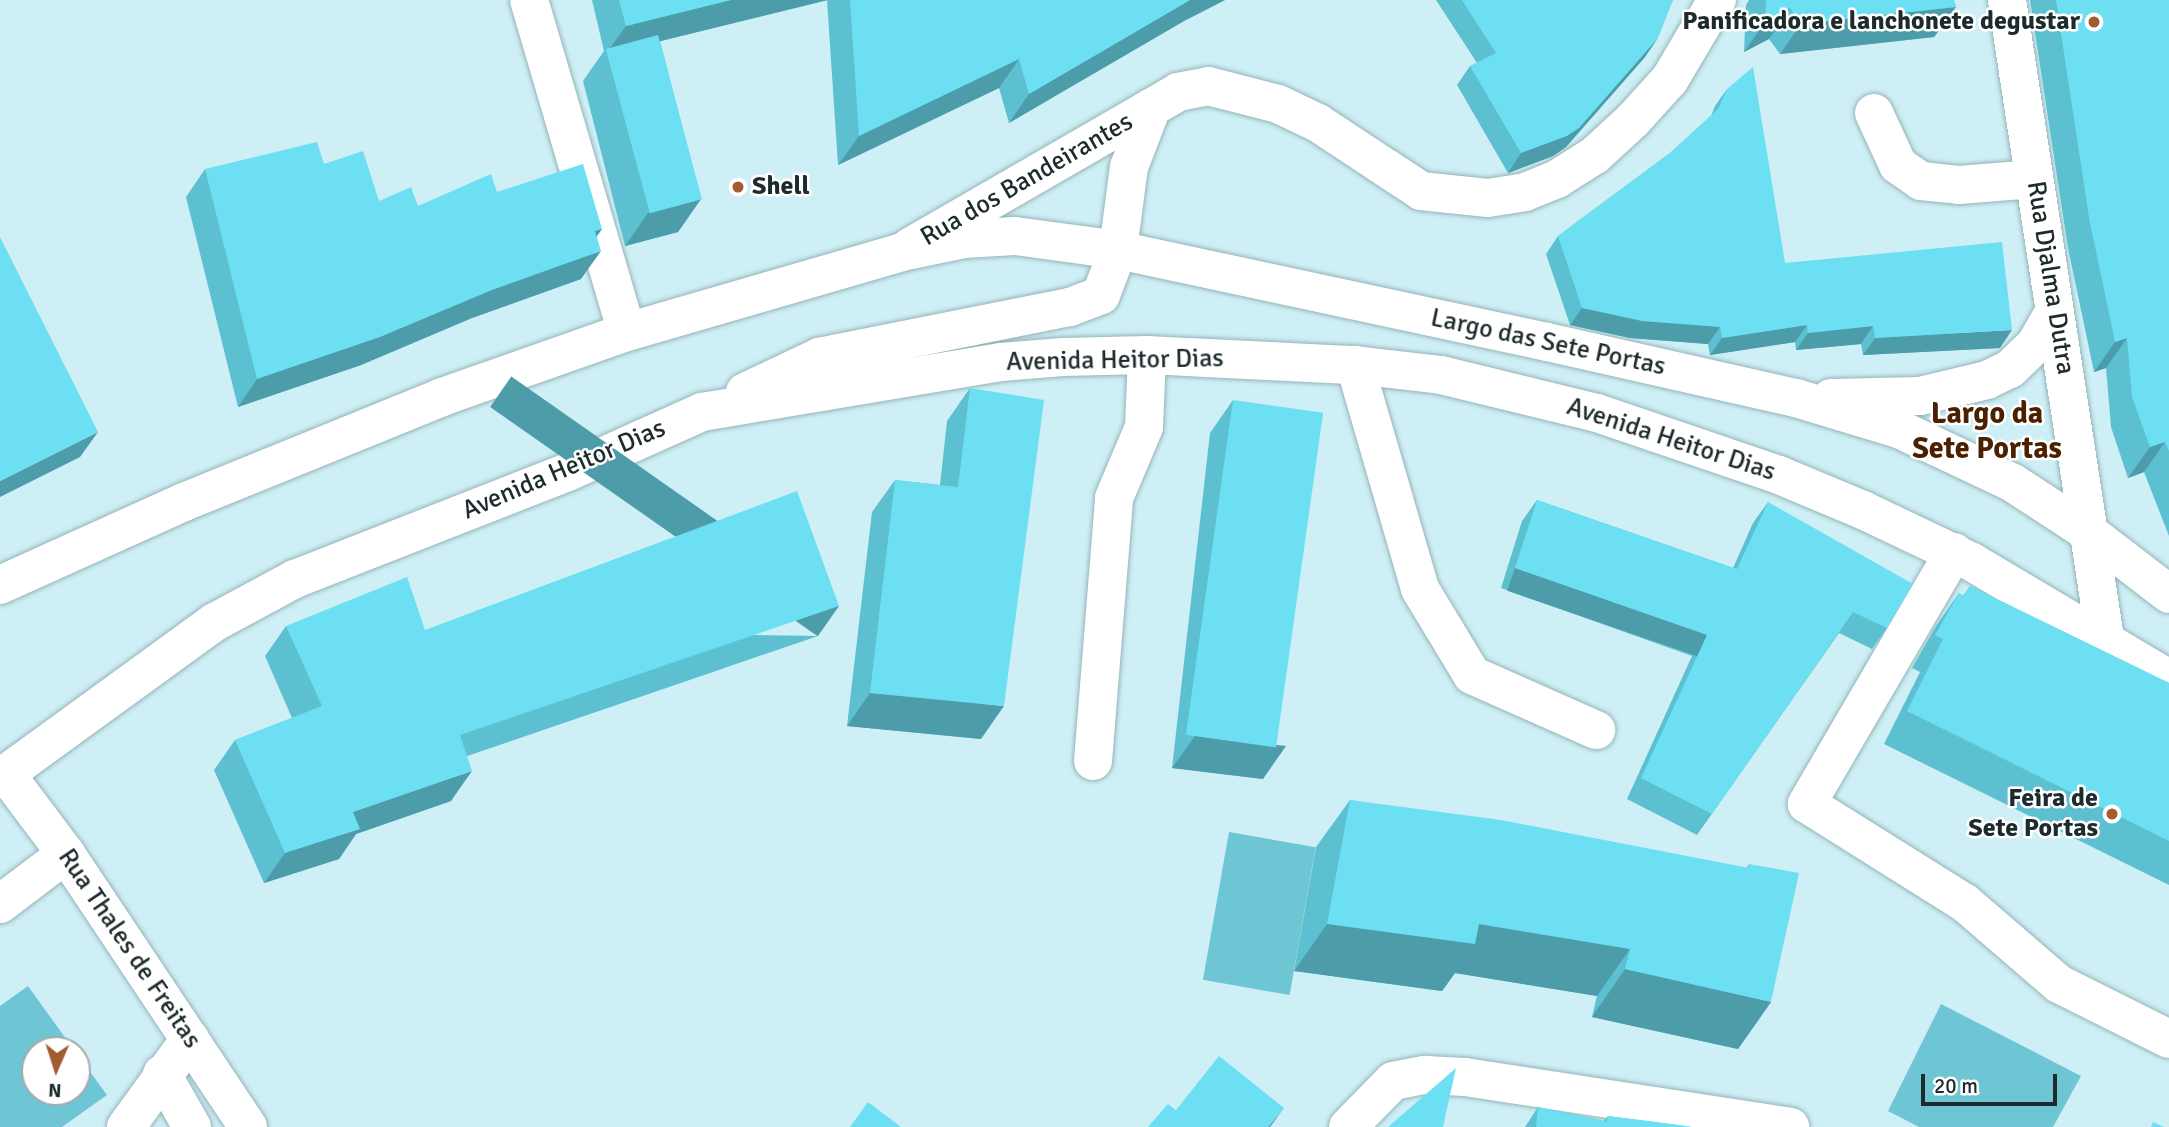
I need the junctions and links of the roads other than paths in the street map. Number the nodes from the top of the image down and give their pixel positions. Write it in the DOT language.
graph roads {
  1 [pos="1717,0"];
  2 [pos="2007,0"];
  3 [pos="531,9"];
  4 [pos="1152,107"];
  5 [pos="1874,113"];
  6 [pos="2034,179"];
  7 [pos="1118,250"];
  8 [pos="902,252"];
  9 [pos="2055,311"];
  10 [pos="627,332"];
  11 [pos="1147,355"];
  12 [pos="1355,365"];
  13 [pos="1796,398"];
  14 [pos="702,412"];
  15 [pos="2091,534"];
  16 [pos="1954,552"];
  17 [pos="0,585"];
  18 [pos="2169,594"];
  19 [pos="2105,638"];
  20 [pos="2169,679"];
  21 [pos="1596,730"];
  22 [pos="1093,761"];
  23 [pos="3,776"];
  24 [pos="66,854"];
  25 [pos="0,905"];
  26 [pos="190,1039"];
  27 [pos="2169,1039"];
  28 [pos="162,1074"];
  29 [pos="126,1127"];
  30 [pos="192,1127"];
  31 [pos="248,1127"];
  32 [pos="1348,1127"];
  33 [pos="1790,1127"];
  1 -- 4 [label="main road, Rua dos Bandeirantes"];
  2 -- 6 [label="main road, Rua Djalma Dutra"];
  3 -- 10 [label="main road"];
  4 -- 7 [label="main road, Rua dos Bandeirantes"];
  4 -- 8 [label="main road, Rua dos Bandeirantes"];
  5 -- 6 [label="main road"];
  6 -- 9 [label="main road, Rua Djalma Dutra"];
  7 -- 8 [label="main road"];
  7 -- 13 [label="main road, Largo das Sete Portas"];
  7 -- 14 [label="main road, Rua dos Bandeirantes"];
  8 -- 10 [label="main road"];
  9 -- 13 [label="main road"];
  9 -- 15 [label="main road, Rua Djalma Dutra"];
  10 -- 17 [label="main road"];
  11 -- 12 [label="main road, Avenida Heitor Dias"];
  11 -- 14 [label="main road, Avenida Heitor Dias"];
  11 -- 22 [label="main road"];
  12 -- 16 [label="main road, Avenida Heitor Dias"];
  12 -- 21 [label="main road"];
  13 -- 15 [label="main road, Largo das Sete Portas"];
  14 -- 23 [label="main road, Avenida Heitor Dias"];
  15 -- 18 [label="main road"];
  15 -- 19 [label="main road, Rua Djalma Dutra"];
  16 -- 19 [label="main road, Avenida Heitor Dias"];
  16 -- 27 [label="main road"];
  19 -- 20 [label="main road, Avenida Heitor Dias"];
  23 -- 24 [label="main road, Rua Thales de Freitas"];
  24 -- 25 [label="main road"];
  24 -- 26 [label="main road, Rua Thales de Freitas"];
  26 -- 28 [label="main road"];
  26 -- 31 [label="main road, Rua Thales de Freitas"];
  28 -- 29 [label="main road"];
  28 -- 30 [label="main road"];
  32 -- 33 [label="main road"];
}
